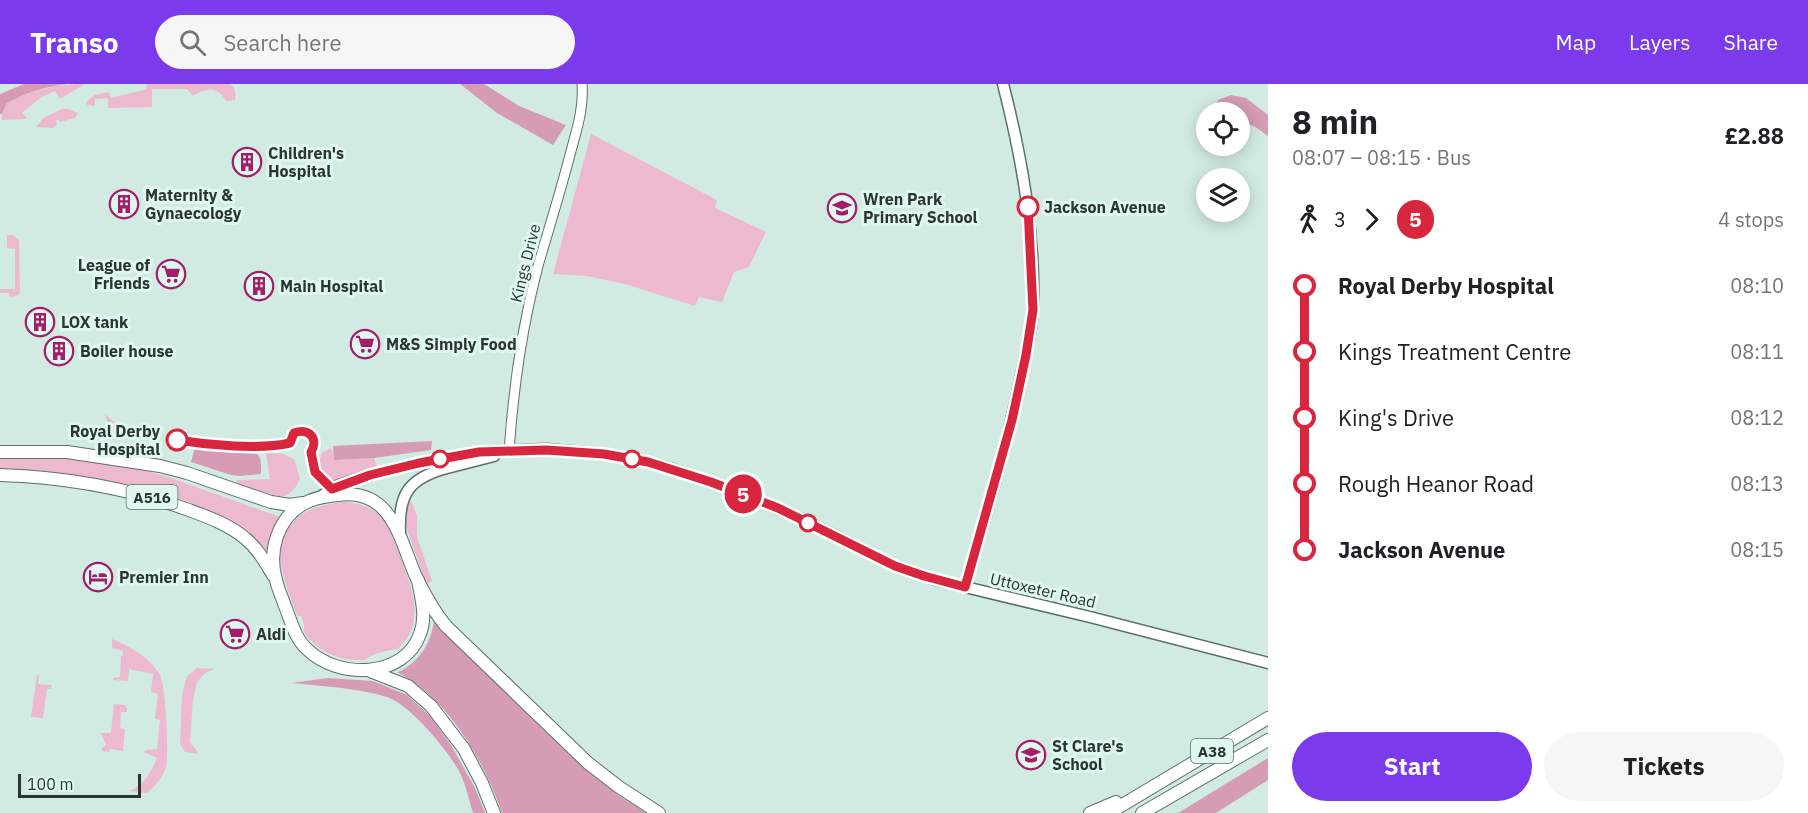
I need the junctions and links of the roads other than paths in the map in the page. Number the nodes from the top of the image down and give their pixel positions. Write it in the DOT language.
graph roads {
  1 [pos="582,84"];
  2 [pos="1003,84"];
  3 [pos="0,452"];
  4 [pos="508,452"];
  5 [pos="0,475"];
  6 [pos="320,498"];
  7 [pos="304,503"];
  8 [pos="400,533"];
  9 [pos="275,579"];
  10 [pos="418,580"];
  11 [pos="965,587"];
  12 [pos="1268,663"];
  13 [pos="367,670"];
  14 [pos="1268,718"];
  15 [pos="1268,740"];
  16 [pos="1155,784"];
  17 [pos="1169,799"];
  18 [pos="494,813"];
  19 [pos="659,813"];
  20 [pos="1090,813"];
  21 [pos="1109,813"];
  22 [pos="1142,813"];
  23 [pos="1148,813"];
  1 -- 4 [label="street, Kings Drive"];
  2 -- 11 [label="main road"];
  3 -- 7 [label="highway, A516"];
  4 -- 6 [label="main road"];
  4 -- 8 [label="main road"];
  4 -- 11 [label="main road, Uttoxeter Road"];
  5 -- 9 [label="highway, A516"];
  6 -- 7 [label="highway, A516"];
  6 -- 8 [label="highway, A516"];
  7 -- 9 [label="highway, A516"];
  8 -- 10 [label="highway, A516"];
  9 -- 13 [label="highway, A516"];
  10 -- 13 [label="highway, A516"];
  10 -- 19 [label="highway, A516"];
  11 -- 12 [label="main road, Uttoxeter Road"];
  13 -- 18 [label="highway, A516"];
  14 -- 16 [label="highway, A38"];
  15 -- 17 [label="highway, A38"];
  16 -- 20 [label="highway"];
  16 -- 21 [label="highway, A38"];
  17 -- 22 [label="highway, A38"];
  17 -- 23 [label="highway"];
}
